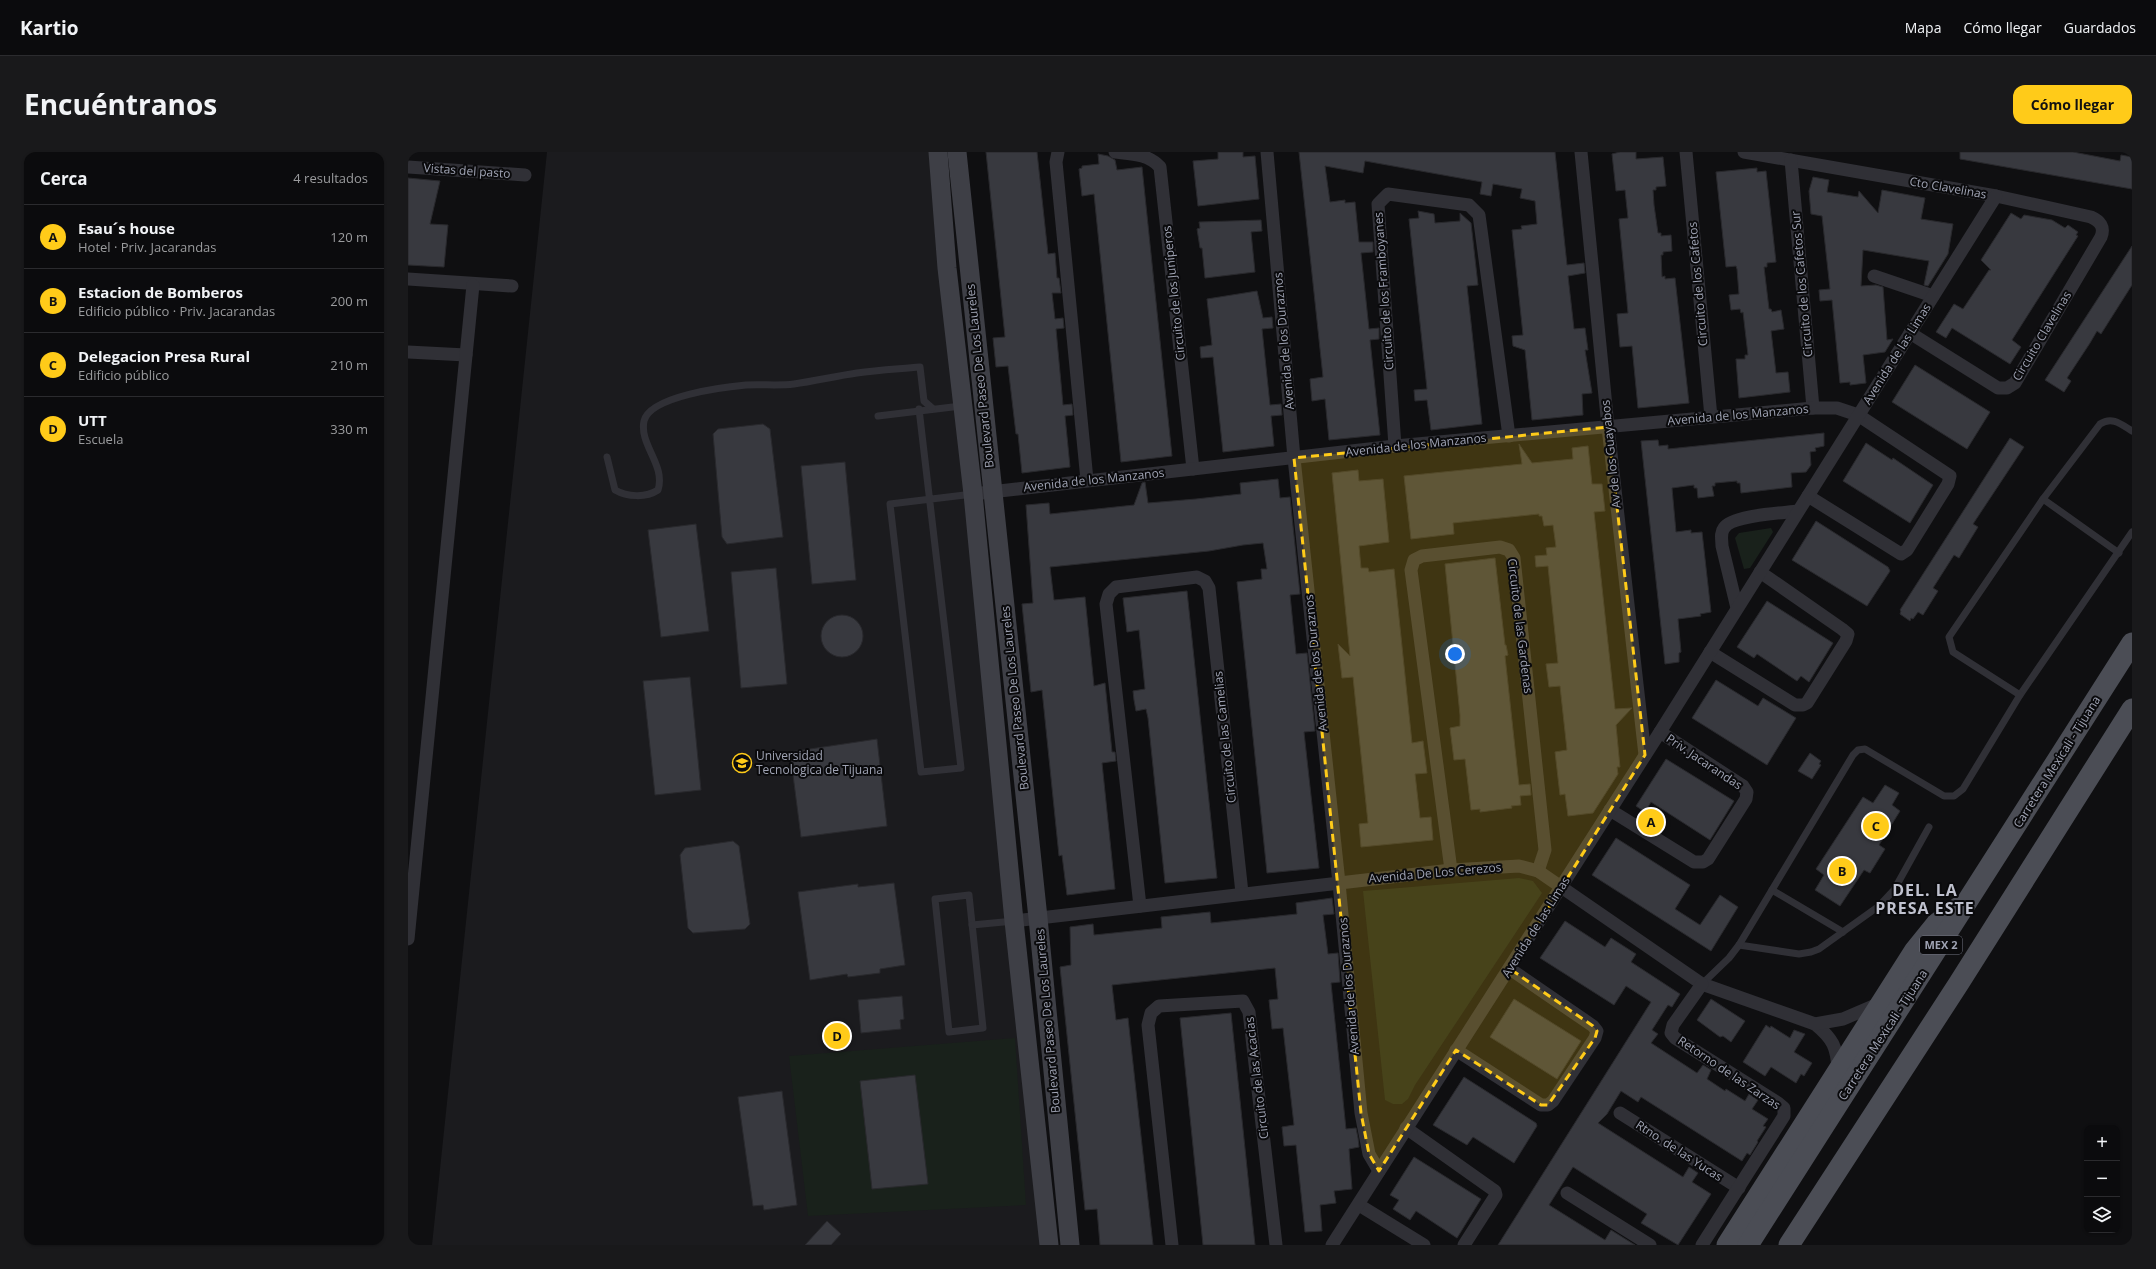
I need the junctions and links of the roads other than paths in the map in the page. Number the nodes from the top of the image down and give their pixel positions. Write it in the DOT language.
graph roads {
  1 [pos="938,152"];
  2 [pos="957,152"];
  3 [pos="1058,152"];
  4 [pos="1115,152"];
  5 [pos="1267,152"];
  6 [pos="1581,152"];
  7 [pos="1686,152"];
  8 [pos="1744,152"];
  9 [pos="1792,160"];
  10 [pos="408,167"];
  11 [pos="525,175"];
  12 [pos="1996,196"];
  13 [pos="2102,224"];
  14 [pos="1874,276"];
  15 [pos="408,279"];
  16 [pos="473,285"];
  17 [pos="512,286"];
  18 [pos="1933,296"];
  19 [pos="1910,333"];
  20 [pos="408,352"];
  21 [pos="466,355"];
  22 [pos="964,405"];
  23 [pos="932,408"];
  24 [pos="1812,408"];
  25 [pos="919,409"];
  26 [pos="878,416"];
  27 [pos="1858,416"];
  28 [pos="1711,417"];
  29 [pos="1608,427"];
  30 [pos="2132,431"];
  31 [pos="1509,436"];
  32 [pos="1395,446"];
  33 [pos="607,457"];
  34 [pos="1294,458"];
  35 [pos="1193,469"];
  36 [pos="1087,480"];
  37 [pos="993,491"];
  38 [pos="973,494"];
  39 [pos="1808,496"];
  40 [pos="2043,499"];
  41 [pos="930,500"];
  42 [pos="1798,511"];
  43 [pos="2132,532"];
  44 [pos="2119,553"];
  45 [pos="1760,572"];
  46 [pos="1737,608"];
  47 [pos="2132,643"];
  48 [pos="1710,652"];
  49 [pos="2020,695"];
  50 [pos="2131,713"];
  51 [pos="1660,732"];
  52 [pos="1645,755"];
  53 [pos="1610,810"];
  54 [pos="1929,827"];
  55 [pos="1451,870"];
  56 [pos="1538,871"];
  57 [pos="1339,883"];
  58 [pos="1561,888"];
  59 [pos="1772,890"];
  60 [pos="1242,893"];
  61 [pos="1970,900"];
  62 [pos="1140,906"];
  63 [pos="1038,918"];
  64 [pos="1014,921"];
  65 [pos="972,925"];
  66 [pos="1843,932"];
  67 [pos="408,939"];
  68 [pos="1739,945"];
  69 [pos="1510,969"];
  70 [pos="1702,984"];
  71 [pos="1880,1003"];
  72 [pos="1815,1024"];
  73 [pos="1456,1050"];
  74 [pos="1838,1070"];
  75 [pos="1620,1113"];
  76 [pos="1406,1128"];
  77 [pos="1379,1171"];
  78 [pos="1739,1188"];
  79 [pos="1567,1193"];
  80 [pos="1359,1205"];
  81 [pos="1049,1245"];
  82 [pos="1070,1245"];
  83 [pos="1172,1245"];
  84 [pos="1276,1245"];
  85 [pos="1332,1245"];
  86 [pos="1424,1245"];
  87 [pos="1464,1245"];
  88 [pos="1650,1245"];
  89 [pos="1702,1245"];
  90 [pos="1727,1245"];
  91 [pos="1748,1245"];
  92 [pos="1788,1245"];
  1 -- 22 [label="street, Boulevard Paseo De Los Laureles"];
  2 -- 37 [label="street, Boulevard Paseo De Los Laureles"];
  3 -- 36 [label="street"];
  4 -- 35 [label="street, Circuito de los Juníperos"];
  5 -- 34 [label="street, Avenida de los Duraznos"];
  6 -- 29 [label="street, Av de los Guayabos"];
  7 -- 28 [label="street, Circuito de los Cafetos"];
  8 -- 9 [label="street, Cto Clavelinas"];
  9 -- 12 [label="street, Cto Clavelinas"];
  9 -- 24 [label="street, Circuito de los Cafetos Sur"];
  10 -- 11 [label="street, Vistas del pasto"];
  12 -- 13 [label="street, Cto Clavelinas"];
  12 -- 18 [label="street, Avenida de las Limas"];
  13 -- 19 [label="street, Circuito Clavelinas"];
  14 -- 18 [label="street"];
  15 -- 16 [label="street"];
  16 -- 17 [label="street"];
  16 -- 21 [label="street"];
  18 -- 19 [label="street, Avenida de las Limas"];
  19 -- 27 [label="street, Avenida de las Limas"];
  20 -- 21 [label="street"];
  21 -- 67 [label="street"];
  22 -- 23 [label="lane"];
  22 -- 38 [label="street, Boulevard Paseo De Los Laureles"];
  23 -- 25 [label="lane"];
  23 -- 33 [label="lane"];
  24 -- 27 [label="street, Avenida de los Manzanos"];
  24 -- 28 [label="street, Avenida de los Manzanos"];
  25 -- 26 [label="lane"];
  25 -- 41 [label="lane"];
  27 -- 39 [label="street, Avenida de las Limas"];
  27 -- 39 [label="street, Avenida de los Manzanos"];
  28 -- 29 [label="street, Avenida de los Manzanos"];
  29 -- 31 [label="street, Avenida de los Manzanos"];
  29 -- 52 [label="street, Av de los Guayabos"];
  30 -- 40 [label="lane"];
  31 -- 32 [label="street, Avenida de los Manzanos"];
  31 -- 32 [label="street, Circuito de los Framboyanes"];
  32 -- 34 [label="street, Avenida de los Manzanos"];
  34 -- 35 [label="street, Avenida de los Manzanos"];
  34 -- 57 [label="street, Avenida de los Duraznos"];
  35 -- 36 [label="street, Avenida de los Manzanos"];
  36 -- 37 [label="street, Avenida de los Manzanos"];
  37 -- 38 [label="street, Avenida de los Manzanos"];
  37 -- 63 [label="street, Boulevard Paseo De Los Laureles"];
  38 -- 41 [label="lane"];
  38 -- 64 [label="street, Boulevard Paseo De Los Laureles"];
  39 -- 42 [label="street, Avenida de las Limas"];
  40 -- 44 [label="lane"];
  40 -- 49 [label="lane"];
  41 -- 41 [label="lane"];
  42 -- 45 [label="street, Avenida de las Limas"];
  42 -- 46 [label="street"];
  43 -- 44 [label="lane"];
  44 -- 49 [label="lane"];
  45 -- 46 [label="street, Avenida de las Limas"];
  45 -- 48 [label="street"];
  46 -- 48 [label="street, Avenida de las Limas"];
  47 -- 61 [label="main road, Carretera Mexicali - Tijuana / MEX 2"];
  48 -- 51 [label="street, Avenida de las Limas"];
  49 -- 59 [label="lane"];
  50 -- 92 [label="main road, MEX 2"];
  51 -- 52 [label="street, Avenida de las Limas"];
  51 -- 53 [label="street, Priv. Jacarandas"];
  52 -- 53 [label="street, Avenida de las Limas"];
  53 -- 58 [label="street, Avenida de las Limas"];
  54 -- 66 [label="lane"];
  55 -- 56 [label="street, Avenida De Los Cerezos"];
  55 -- 56 [label="street, Circuito de las Gardenas"];
  55 -- 57 [label="street, Avenida De Los Cerezos"];
  56 -- 58 [label="street, Avenida De Los Cerezos"];
  57 -- 60 [label="street, Avenida De Los Cerezos"];
  57 -- 77 [label="street, Avenida de los Duraznos"];
  58 -- 69 [label="street, Avenida de las Limas"];
  58 -- 70 [label="street, Avenida De Los Cerezos"];
  59 -- 66 [label="lane"];
  59 -- 68 [label="lane"];
  60 -- 62 [label="street, Avenida De Los Cerezos"];
  60 -- 62 [label="street, Circuito de las Camelias"];
  61 -- 71 [label="main road"];
  61 -- 91 [label="main road, Carretera Mexicali - Tijuana / MEX 2"];
  62 -- 63 [label="street, Avenida De Los Cerezos"];
  63 -- 64 [label="street, Avenida De Los Cerezos"];
  63 -- 82 [label="street, Boulevard Paseo De Los Laureles"];
  64 -- 65 [label="lane"];
  64 -- 81 [label="street, Boulevard Paseo De Los Laureles"];
  65 -- 65 [label="lane"];
  66 -- 68 [label="lane"];
  68 -- 70 [label="lane"];
  69 -- 73 [label="street, Avenida de las Limas"];
  69 -- 73 [label="street"];
  70 -- 72 [label="street, Avenida De Los Cerezos"];
  70 -- 78 [label="street, Retorno de las Zarzas"];
  71 -- 72 [label="street"];
  71 -- 74 [label="main road"];
  72 -- 74 [label="street"];
  73 -- 76 [label="street, Avenida de las Limas"];
  74 -- 90 [label="main road"];
  75 -- 78 [label="street, Rtno. de las Yucas"];
  76 -- 77 [label="street, Avenida de las Limas"];
  76 -- 87 [label="street"];
  77 -- 80 [label="street, Avenida de las Limas"];
  78 -- 89 [label="street, Retorno de las Zarzas"];
  79 -- 88 [label="street"];
  80 -- 85 [label="street, Avenida de las Limas"];
  80 -- 86 [label="street"];
  83 -- 84 [label="street, Circuito de las Acacias"];
}
